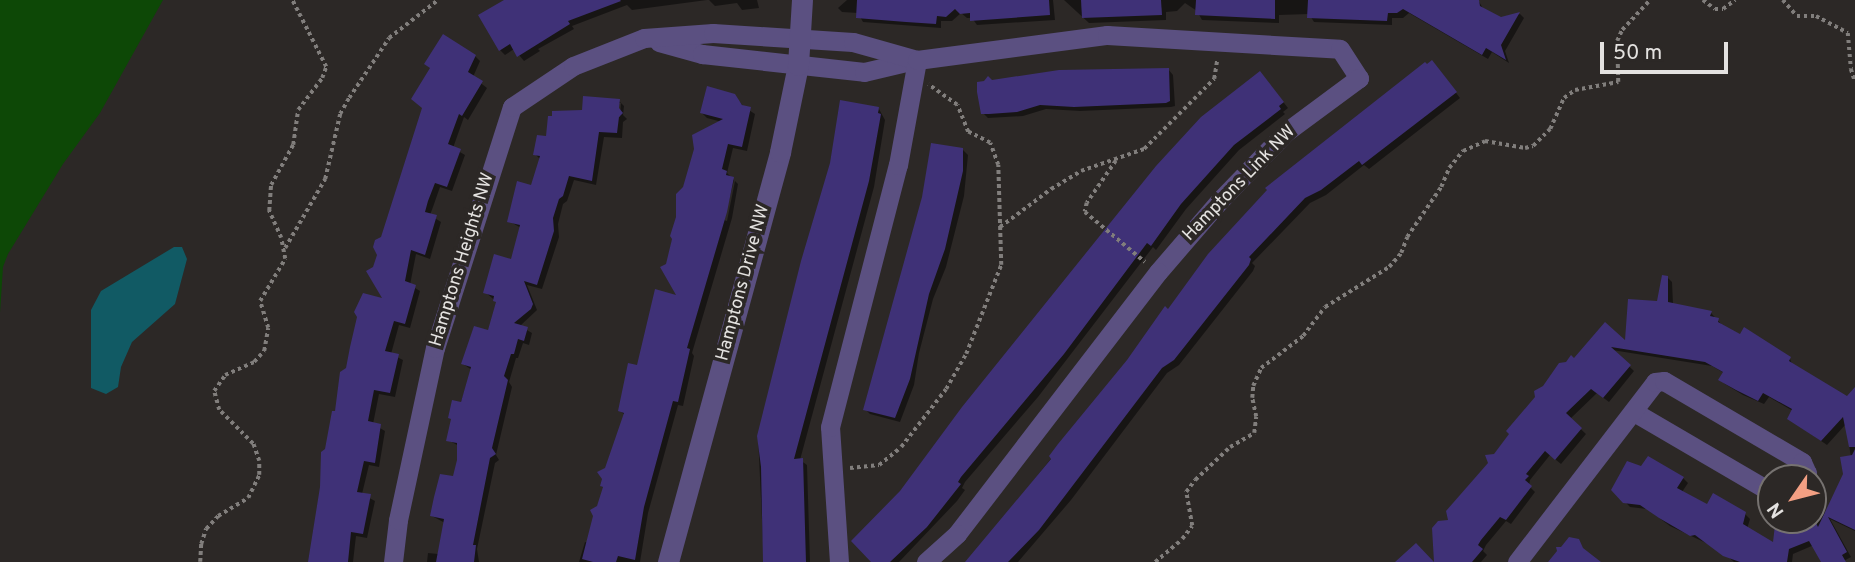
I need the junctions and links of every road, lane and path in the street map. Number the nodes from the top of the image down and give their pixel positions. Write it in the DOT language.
graph roads {
  1 [pos="292,0"];
  2 [pos="438,0"];
  3 [pos="802,0"];
  4 [pos="1650,0"];
  5 [pos="1703,0"];
  6 [pos="1735,0"];
  7 [pos="1783,0"];
  8 [pos="644,38"];
  9 [pos="800,39"];
  10 [pos="1217,40"];
  11 [pos="798,65"];
  12 [pos="915,69"];
  13 [pos="1855,81"];
  14 [pos="1118,159"];
  15 [pos="1000,228"];
  16 [pos="285,249"];
  17 [pos="1158,272"];
  18 [pos="1634,412"];
  19 [pos="1803,464"];
  20 [pos="832,466"];
  21 [pos="1757,484"];
  22 [pos="200,562"];
  23 [pos="393,562"];
  24 [pos="668,562"];
  25 [pos="839,562"];
  26 [pos="926,562"];
  27 [pos="1155,562"];
  28 [pos="1517,562"];
  1 -- 16 [label="path"];
  2 -- 16 [label="path"];
  3 -- 9 [label="street, Hamptons Drive NW"];
  4 -- 27 [label="path"];
  5 -- 6 [label="path"];
  7 -- 13 [label="path"];
  8 -- 9 [label="street, Hamptons Heights NW"];
  8 -- 11 [label="street"];
  8 -- 23 [label="street, Hamptons Heights NW"];
  9 -- 11 [label="street, Hamptons Drive NW"];
  9 -- 12 [label="street, Hamptons Link NW"];
  10 -- 12 [label="street, Hamptons Link NW"];
  10 -- 14 [label="path"];
  10 -- 17 [label="street, Hamptons Link NW"];
  11 -- 12 [label="street, Hamptons Link NW"];
  11 -- 24 [label="street, Hamptons Drive NW"];
  12 -- 15 [label="path"];
  12 -- 20 [label="street"];
  14 -- 15 [label="path"];
  14 -- 17 [label="path"];
  15 -- 20 [label="path"];
  16 -- 22 [label="path"];
  17 -- 26 [label="street, Hamptons Link NW"];
  18 -- 19 [label="street"];
  18 -- 21 [label="street"];
  18 -- 28 [label="street"];
  20 -- 25 [label="street"];
}
